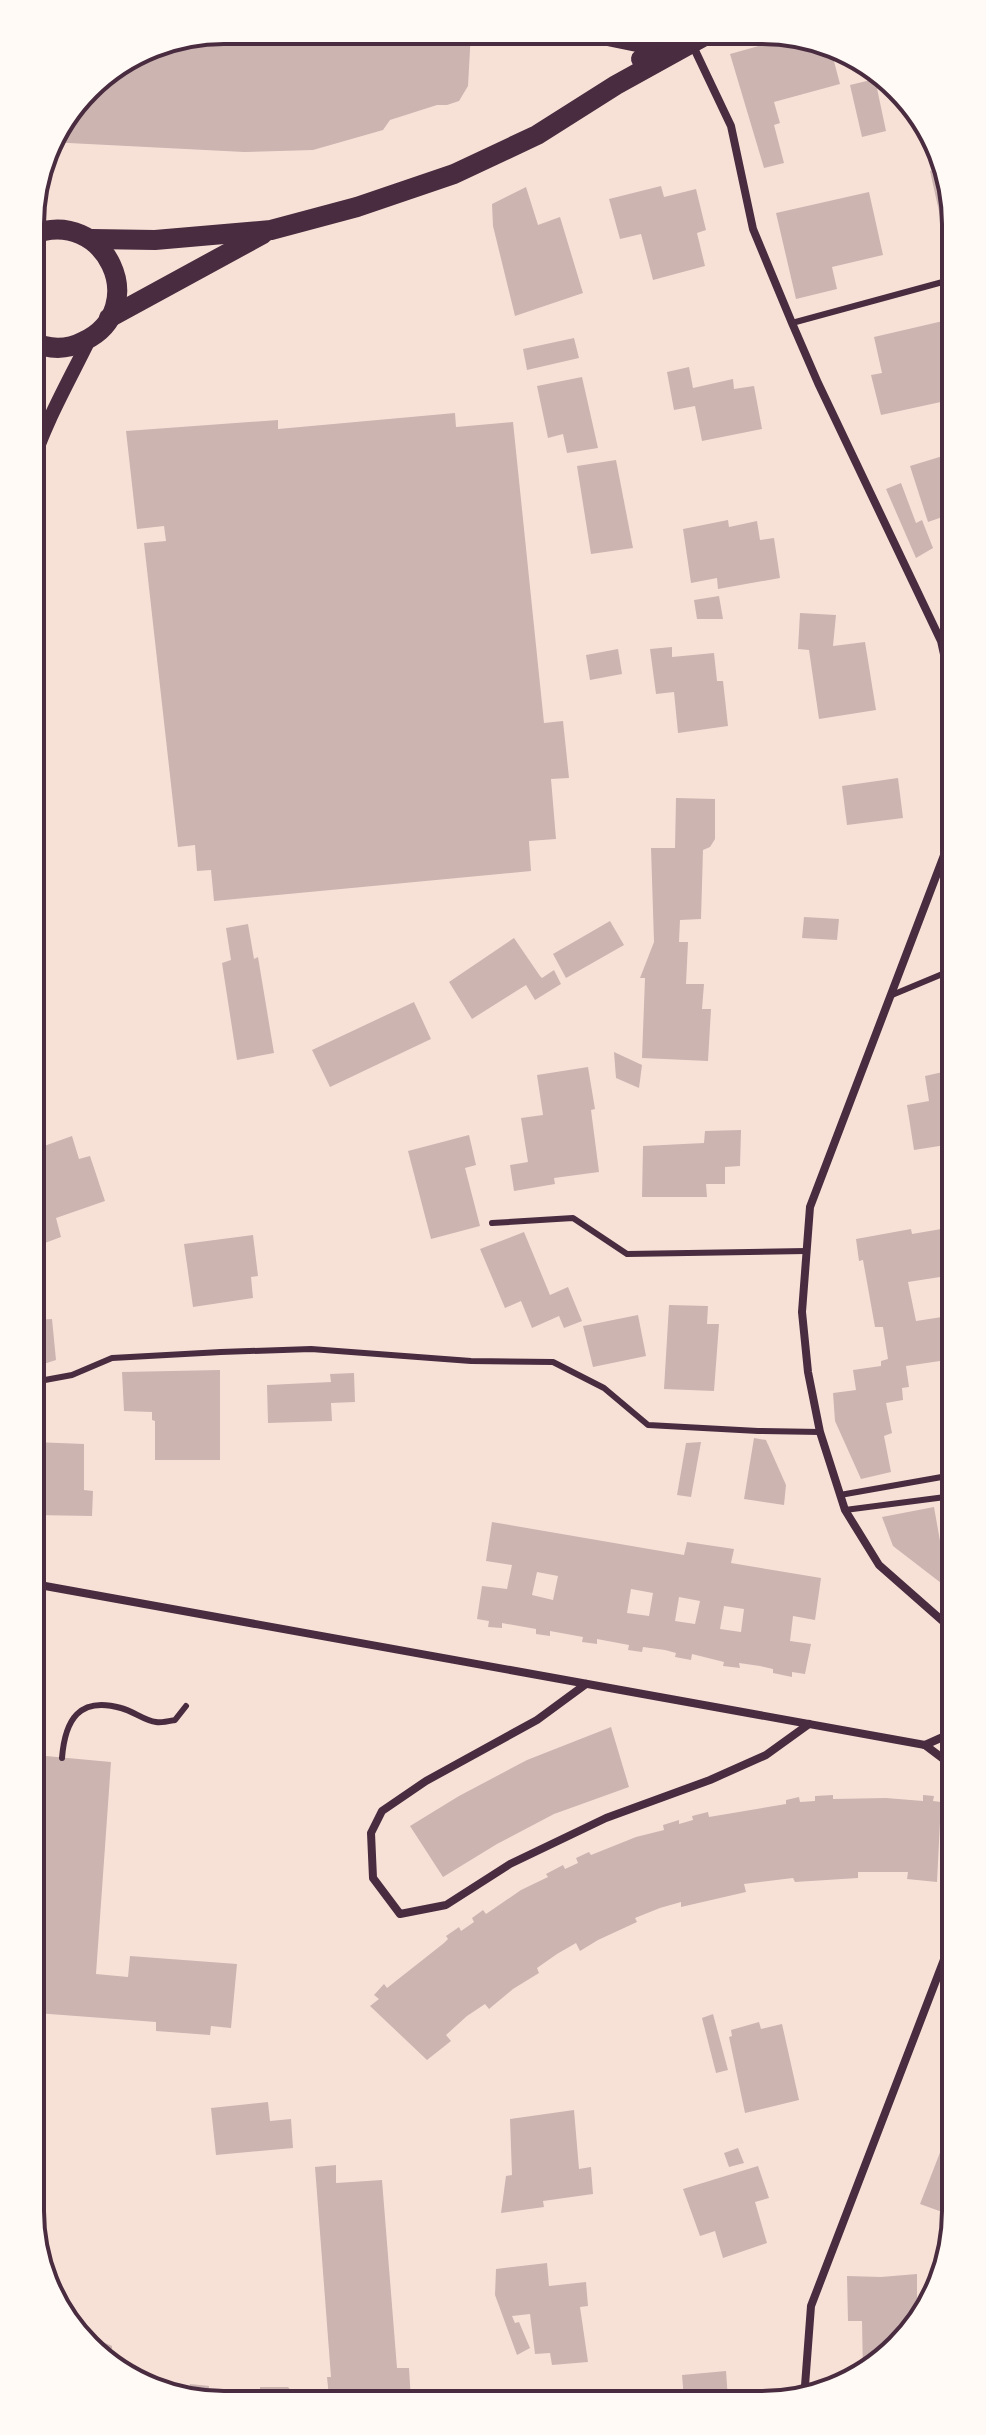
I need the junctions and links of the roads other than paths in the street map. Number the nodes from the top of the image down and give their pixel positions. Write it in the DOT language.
graph roads {
  1 [pos="618,44"];
  2 [pos="671,44"];
  3 [pos="680,44"];
  4 [pos="696,44"];
  5 [pos="652,51"];
  6 [pos="616,85"];
  7 [pos="44,230"];
  8 [pos="271,230"];
  9 [pos="92,239"];
  10 [pos="942,282"];
  11 [pos="109,318"];
  12 [pos="792,323"];
  13 [pos="90,338"];
  14 [pos="44,344"];
  15 [pos="44,433"];
  16 [pos="942,646"];
  17 [pos="942,861"];
  18 [pos="942,974"];
  19 [pos="892,995"];
  20 [pos="492,1223"];
  21 [pos="806,1251"];
  22 [pos="44,1380"];
  23 [pos="820,1432"];
  24 [pos="942,1477"];
  25 [pos="840,1495"];
  26 [pos="942,1497"];
  27 [pos="845,1510"];
  28 [pos="44,1586"];
  29 [pos="942,1620"];
  30 [pos="586,1684"];
  31 [pos="186,1706"];
  32 [pos="809,1724"];
  33 [pos="942,1737"];
  34 [pos="925,1745"];
  35 [pos="62,1758"];
  36 [pos="942,1758"];
  37 [pos="942,1965"];
  38 [pos="805,2386"];
  1 -- 5 [label="street"];
  2 -- 5 [label="main road"];
  3 -- 6 [label="main road"];
  4 -- 12 [label="street"];
  5 -- 6 [label="main road"];
  6 -- 8 [label="main road"];
  7 -- 9 [label="main road"];
  8 -- 9 [label="main road"];
  8 -- 11 [label="main road"];
  9 -- 11 [label="main road"];
  10 -- 12 [label="lane"];
  11 -- 13 [label="main road"];
  12 -- 16 [label="street"];
  13 -- 14 [label="main road"];
  13 -- 15 [label="street"];
  17 -- 19 [label="street"];
  18 -- 19 [label="lane"];
  19 -- 21 [label="street"];
  20 -- 21 [label="lane"];
  21 -- 23 [label="street"];
  22 -- 23 [label="lane"];
  23 -- 25 [label="street"];
  24 -- 25 [label="lane"];
  25 -- 27 [label="street"];
  26 -- 27 [label="lane"];
  27 -- 29 [label="street"];
  28 -- 30 [label="street"];
  30 -- 32 [label="street"];
  30 -- 32 [label="street"];
  31 -- 35 [label="lane"];
  32 -- 34 [label="street"];
  33 -- 34 [label="street"];
  34 -- 36 [label="street"];
  37 -- 38 [label="street"];
}
